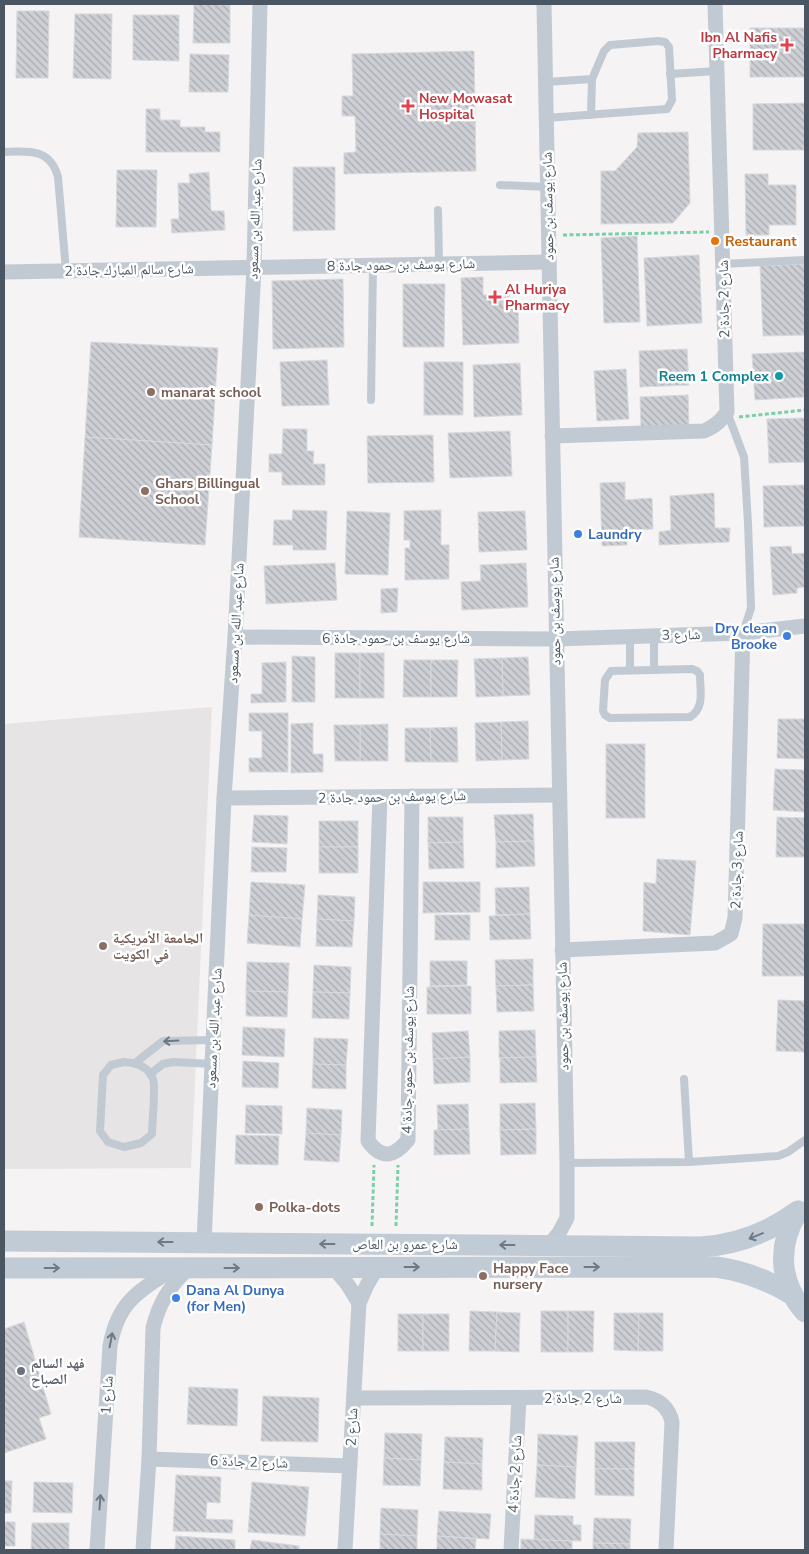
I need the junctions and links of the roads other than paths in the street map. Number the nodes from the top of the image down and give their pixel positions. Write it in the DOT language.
graph roads {
  1 [pos="260,4"];
  2 [pos="544,4"];
  3 [pos="715,4"];
  4 [pos="717,71"];
  5 [pos="670,74"];
  6 [pos="592,79"];
  7 [pos="546,82"];
  8 [pos="591,115"];
  9 [pos="546,118"];
  10 [pos="4,152"];
  11 [pos="500,184"];
  12 [pos="548,187"];
  13 [pos="438,210"];
  14 [pos="805,260"];
  15 [pos="549,262"];
  16 [pos="439,264"];
  17 [pos="722,264"];
  18 [pos="373,265"];
  19 [pos="254,267"];
  20 [pos="66,270"];
  21 [pos="4,272"];
  22 [pos="371,400"];
  23 [pos="728,415"];
  24 [pos="552,436"];
  25 [pos="805,626"];
  26 [pos="743,633"];
  27 [pos="654,635"];
  28 [pos="630,636"];
  29 [pos="236,637"];
  30 [pos="556,638"];
  31 [pos="654,669"];
  32 [pos="630,670"];
  33 [pos="559,795"];
  34 [pos="412,796"];
  35 [pos="380,797"];
  36 [pos="224,798"];
  37 [pos="562,950"];
  38 [pos="214,1040"];
  39 [pos="135,1062"];
  40 [pos="213,1064"];
  41 [pos="150,1074"];
  42 [pos="684,1079"];
  43 [pos="805,1140"];
  44 [pos="689,1162"];
  45 [pos="567,1163"];
  46 [pos="802,1207"];
  47 [pos="567,1218"];
  48 [pos="4,1230"];
  49 [pos="4,1241"];
  50 [pos="29,1241"];
  51 [pos="204,1243"];
  52 [pos="548,1246"];
  53 [pos="585,1246"];
  54 [pos="182,1268"];
  55 [pos="334,1268"];
  56 [pos="377,1268"];
  57 [pos="7,1270"];
  58 [pos="359,1303"];
  59 [pos="799,1304"];
  60 [pos="354,1398"];
  61 [pos="519,1398"];
  62 [pos="148,1459"];
  63 [pos="350,1466"];
  64 [pos="97,1550"];
  65 [pos="143,1550"];
  66 [pos="345,1550"];
  67 [pos="511,1550"];
  68 [pos="666,1550"];
  1 -- 19 [label="street, شارع عبد الله بن مسعود"];
  2 -- 7 [label="street, شارع يوسف بن حمود"];
  3 -- 4 [label="street, شارع 2 جادة 2"];
  4 -- 5 [label="lane"];
  4 -- 17 [label="street, شارع 2 جادة 2"];
  5 -- 6 [label="lane"];
  5 -- 8 [label="lane"];
  6 -- 7 [label="lane"];
  6 -- 8 [label="lane"];
  7 -- 9 [label="street, شارع يوسف بن حمود"];
  8 -- 9 [label="lane"];
  9 -- 12 [label="street, شارع يوسف بن حمود"];
  10 -- 20 [label="lane"];
  11 -- 12 [label="lane"];
  12 -- 15 [label="street, شارع يوسف بن حمود"];
  13 -- 16 [label="lane"];
  14 -- 17 [label="lane"];
  15 -- 16 [label="street, شارع يوسف بن حمود جادة 8"];
  15 -- 24 [label="street, شارع يوسف بن حمود"];
  16 -- 18 [label="street, شارع يوسف بن حمود جادة 8"];
  17 -- 23 [label="street, شارع 2 جادة 2"];
  18 -- 19 [label="street, شارع يوسف بن حمود جادة 8"];
  18 -- 22 [label="lane"];
  19 -- 20 [label="street, شارع سالم المبارك جادة 2"];
  19 -- 29 [label="street, شارع عبد الله بن مسعود"];
  20 -- 21 [label="street, شارع سالم المبارك جادة 2"];
  23 -- 24 [label="street"];
  23 -- 26 [label="lane"];
  24 -- 30 [label="street, شارع يوسف بن حمود"];
  25 -- 26 [label="street, شارع 3"];
  26 -- 27 [label="street, شارع 3"];
  26 -- 37 [label="street, شارع 3 جادة 2"];
  27 -- 28 [label="street, شارع 3"];
  27 -- 31 [label="lane"];
  28 -- 30 [label="street, شارع 3"];
  28 -- 32 [label="lane"];
  29 -- 30 [label="street, شارع يوسف بن حمود جادة 6"];
  29 -- 36 [label="street, شارع عبد الله بن مسعود"];
  30 -- 33 [label="street, شارع يوسف بن حمود"];
  31 -- 32 [label="lane"];
  31 -- 32 [label="lane"];
  33 -- 34 [label="street, شارع يوسف بن حمود جادة 2"];
  33 -- 37 [label="street, شارع يوسف بن حمود"];
  34 -- 35 [label="street, شارع يوسف بن حمود جادة 2"];
  34 -- 35 [label="street, شارع يوسف بن حمود جادة 4"];
  35 -- 36 [label="street, شارع يوسف بن حمود جادة 2"];
  36 -- 38 [label="street, شارع عبد الله بن مسعود"];
  37 -- 45 [label="street, شارع يوسف بن حمود"];
  38 -- 39 [label="lane, one-way"];
  38 -- 40 [label="street, شارع عبد الله بن مسعود"];
  39 -- 41 [label="lane"];
  39 -- 41 [label="lane"];
  40 -- 41 [label="lane"];
  40 -- 51 [label="street, شارع عبد الله بن مسعود"];
  42 -- 44 [label="lane"];
  43 -- 44 [label="lane"];
  44 -- 45 [label="lane"];
  45 -- 47 [label="street, شارع يوسف بن حمود"];
  46 -- 53 [label="main road, شارع عمرو بن العاص, one-way"];
  46 -- 59 [label="main road"];
  47 -- 52 [label="street"];
  47 -- 53 [label="street"];
  48 -- 50 [label="main road"];
  49 -- 50 [label="main road, شارع عمرو بن العاص"];
  51 -- 50 [label="main road, شارع عمرو بن العاص, one-way"];
  52 -- 51 [label="main road, شارع عمرو بن العاص, one-way"];
  52 -- 53 [label="main road, شارع عمرو بن العاص"];
  54 -- 55 [label="main road, شارع عمرو بن العاص, one-way"];
  57 -- 54 [label="main road, شارع عمرو بن العاص, one-way"];
  54 -- 62 [label="street"];
  64 -- 54 [label="street, شارع 1, one-way"];
  55 -- 56 [label="main road, شارع عمرو بن العاص"];
  55 -- 58 [label="street"];
  56 -- 58 [label="street, شارع 2"];
  56 -- 59 [label="main road, شارع عمرو بن العاص, one-way"];
  58 -- 60 [label="street, شارع 2"];
  60 -- 61 [label="street, شارع 2 جادة 2"];
  60 -- 63 [label="street, شارع 2"];
  61 -- 67 [label="street, شارع 2 جادة 4"];
  61 -- 68 [label="street, شارع 2 جادة 2"];
  62 -- 63 [label="street, شارع 2 جادة 6"];
  62 -- 65 [label="street"];
  63 -- 66 [label="street, شارع 2"];
}
